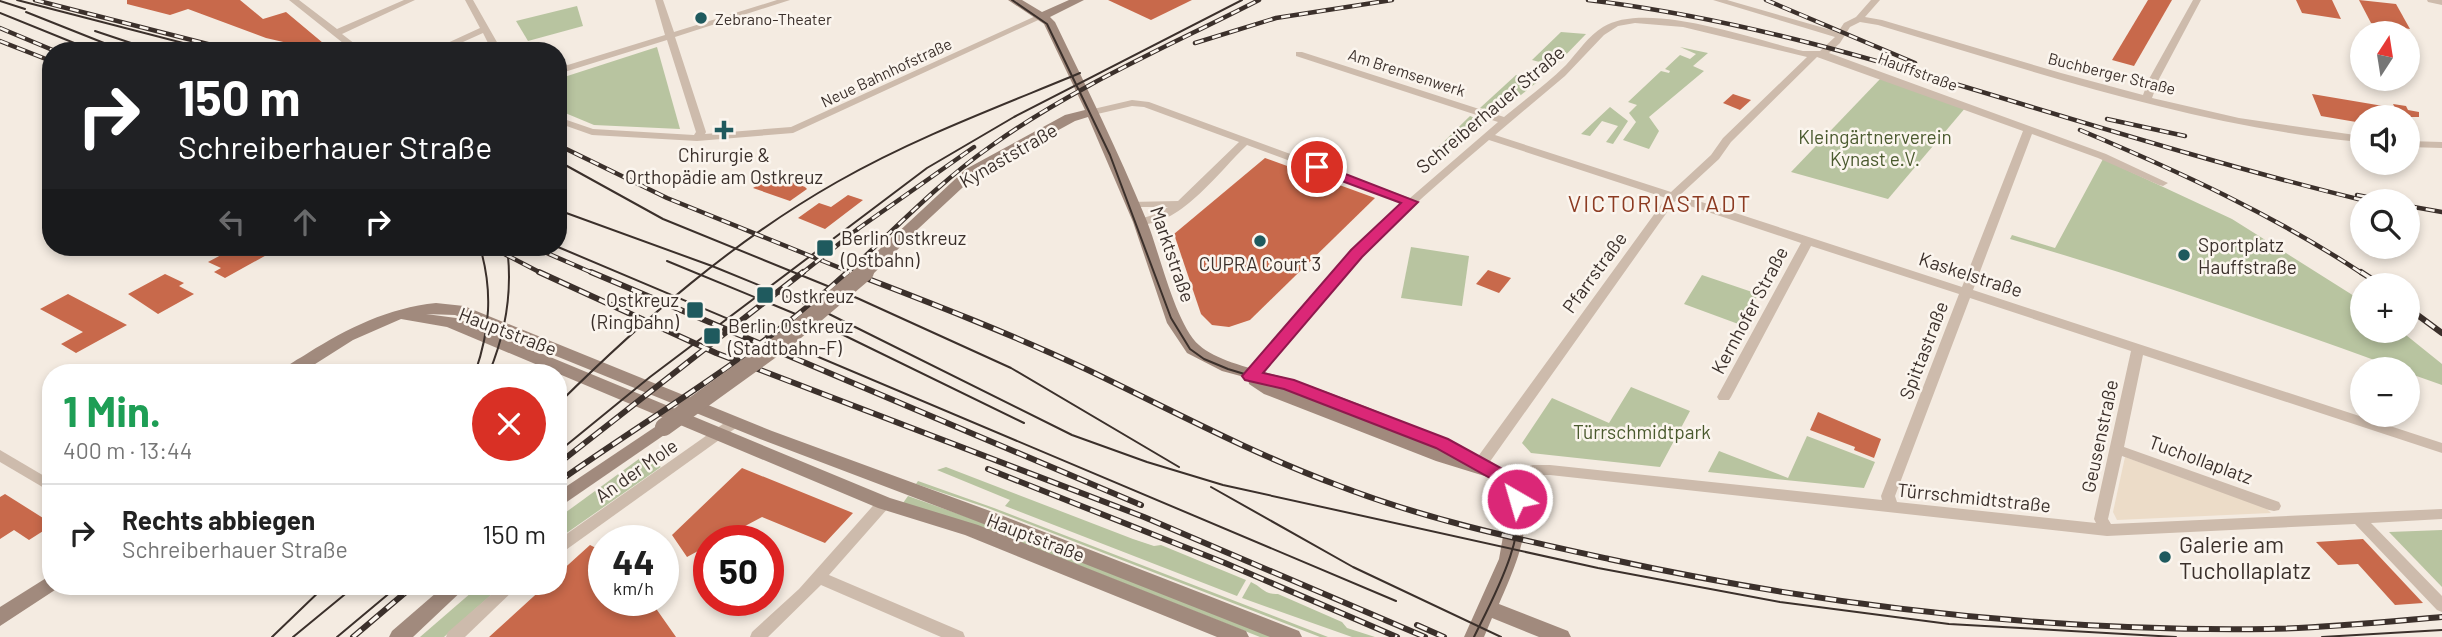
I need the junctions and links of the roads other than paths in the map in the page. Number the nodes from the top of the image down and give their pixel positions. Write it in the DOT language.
graph roads {
  1 [pos="293,0"];
  2 [pos="411,0"];
  3 [pos="469,0"];
  4 [pos="659,0"];
  5 [pos="786,0"];
  6 [pos="1014,0"];
  7 [pos="1078,0"];
  8 [pos="1717,0"];
  9 [pos="1876,0"];
  10 [pos="2197,0"];
  11 [pos="2431,0"];
  12 [pos="2442,2"];
  13 [pos="1043,16"];
  14 [pos="1859,19"];
  15 [pos="1653,21"];
  16 [pos="485,29"];
  17 [pos="336,33"];
  18 [pos="1840,36"];
  19 [pos="670,37"];
  20 [pos="348,42"];
  21 [pos="455,42"];
  22 [pos="492,42"];
  23 [pos="1299,54"];
  24 [pos="1815,58"];
  25 [pos="567,68"];
  26 [pos="2147,98"];
  27 [pos="1093,112"];
  28 [pos="1506,121"];
  29 [pos="567,123"];
  30 [pos="2029,129"];
  31 [pos="1487,136"];
  32 [pos="2350,137"];
  33 [pos="697,138"];
  34 [pos="1245,141"];
  35 [pos="2420,144"];
  36 [pos="2442,145"];
  37 [pos="2163,183"];
  38 [pos="1672,197"];
  39 [pos="1411,202"];
  40 [pos="1133,204"];
  41 [pos="1182,204"];
  42 [pos="1140,222"];
  43 [pos="1808,241"];
  44 [pos="1966,293"];
  45 [pos="402,316"];
  46 [pos="2138,349"];
  47 [pos="304,364"];
  48 [pos="548,364"];
  49 [pos="567,372"];
  50 [pos="1251,376"];
  51 [pos="1724,397"];
  52 [pos="735,422"];
  53 [pos="718,435"];
  54 [pos="2116,449"];
  55 [pos="2442,449"];
  56 [pos="0,455"];
  57 [pos="1479,466"];
  58 [pos="1505,480"];
  59 [pos="42,481"];
  60 [pos="900,486"];
  61 [pos="567,495"];
  62 [pos="884,503"];
  63 [pos="2274,506"];
  64 [pos="1892,508"];
  65 [pos="2442,514"];
  66 [pos="2359,519"];
  67 [pos="2107,530"];
  68 [pos="567,542"];
  69 [pos="818,577"];
  70 [pos="42,589"];
  71 [pos="447,595"];
  72 [pos="501,595"];
  73 [pos="2442,606"];
  74 [pos="1488,608"];
  75 [pos="0,618"];
  76 [pos="1208,631"];
  77 [pos="398,637"];
  78 [pos="454,637"];
  79 [pos="758,637"];
  80 [pos="957,637"];
  81 [pos="1239,637"];
  82 [pos="1292,637"];
  83 [pos="1474,637"];
  84 [pos="1561,637"];
  1 -- 17 [label="street"];
  2 -- 17 [label="street"];
  3 -- 16 [label="street"];
  4 -- 19 [label="street"];
  5 -- 19 [label="street"];
  6 -- 13 [label="main road"];
  7 -- 13 [label="main road, Neue Bahnhofstraße"];
  8 -- 18 [label="street"];
  9 -- 14 [label="street, Pfarrstraße"];
  10 -- 26 [label="street"];
  11 -- 12 [label="street"];
  13 -- 27 [label="main road, Marktstraße"];
  13 -- 33 [label="street, Neue Bahnhofstraße"];
  14 -- 18 [label="street, Pfarrstraße"];
  14 -- 26 [label="street, Buchberger Straße"];
  15 -- 24 [label="street, Hauffstraße"];
  15 -- 28 [label="street, Schreiberhauer Straße"];
  16 -- 21 [label="street"];
  16 -- 22 [label="street"];
  17 -- 20 [label="street"];
  18 -- 24 [label="street, Pfarrstraße"];
  19 -- 25 [label="street"];
  19 -- 33 [label="street"];
  23 -- 28 [label="street, Am Bremsenwerk"];
  24 -- 30 [label="street, Hauffstraße"];
  24 -- 38 [label="street, Pfarrstraße"];
  26 -- 32 [label="street, Buchberger Straße"];
  27 -- 34 [label="street"];
  27 -- 40 [label="main road, Marktstraße"];
  27 -- 61 [label="main road, Kynaststraße, bridge"];
  28 -- 31 [label="street, Schreiberhauer Straße"];
  29 -- 33 [label="street, Neue Bahnhofstraße"];
  30 -- 37 [label="street, Hauffstraße"];
  30 -- 44 [label="street, Spittastraße"];
  31 -- 38 [label="street, Kaskelstraße"];
  31 -- 39 [label="street, Schreiberhauer Straße"];
  34 -- 39 [label="street"];
  34 -- 41 [label="street"];
  35 -- 36 [label="street"];
  38 -- 43 [label="street, Kaskelstraße"];
  38 -- 57 [label="street, Pfarrstraße"];
  39 -- 50 [label="street, Schreiberhauer Straße"];
  40 -- 41 [label="street"];
  40 -- 42 [label="main road, Marktstraße"];
  41 -- 42 [label="street"];
  42 -- 50 [label="main road, Marktstraße"];
  43 -- 44 [label="street, Kaskelstraße"];
  43 -- 51 [label="street, Kernhofer Straße"];
  44 -- 46 [label="street, Kaskelstraße"];
  44 -- 64 [label="street, Spittastraße"];
  45 -- 47 [label="main road"];
  45 -- 48 [label="main road, Hauptstraße"];
  45 -- 52 [label="main road, Hauptstraße"];
  46 -- 54 [label="street, Geusenstraße"];
  46 -- 55 [label="street, Kaskelstraße"];
  49 -- 53 [label="main road, Hauptstraße"];
  50 -- 57 [label="main road, Marktstraße"];
  52 -- 53 [label="street, An der Mole"];
  52 -- 60 [label="main road, Hauptstraße"];
  53 -- 62 [label="main road, Hauptstraße"];
  53 -- 68 [label="street, An der Mole"];
  54 -- 63 [label="street, Tuchollaplatz"];
  54 -- 67 [label="street, Geusenstraße"];
  56 -- 59 [label="street"];
  57 -- 58 [label="main road, Marktstraße"];
  58 -- 64 [label="street, Türrschmidtstraße"];
  58 -- 74 [label="main road"];
  60 -- 62 [label="main road"];
  60 -- 82 [label="main road, Hauptstraße"];
  62 -- 69 [label="street"];
  62 -- 76 [label="main road, Hauptstraße"];
  64 -- 67 [label="street, Türrschmidtstraße"];
  65 -- 66 [label="street, Türrschmidtstraße"];
  66 -- 67 [label="street, Türrschmidtstraße"];
  66 -- 73 [label="street"];
  69 -- 79 [label="street"];
  69 -- 80 [label="street"];
  70 -- 75 [label="main road"];
  71 -- 77 [label="main road"];
  72 -- 78 [label="street"];
  74 -- 83 [label="main road"];
  74 -- 84 [label="main road"];
  76 -- 81 [label="main road, Hauptstraße"];
}
